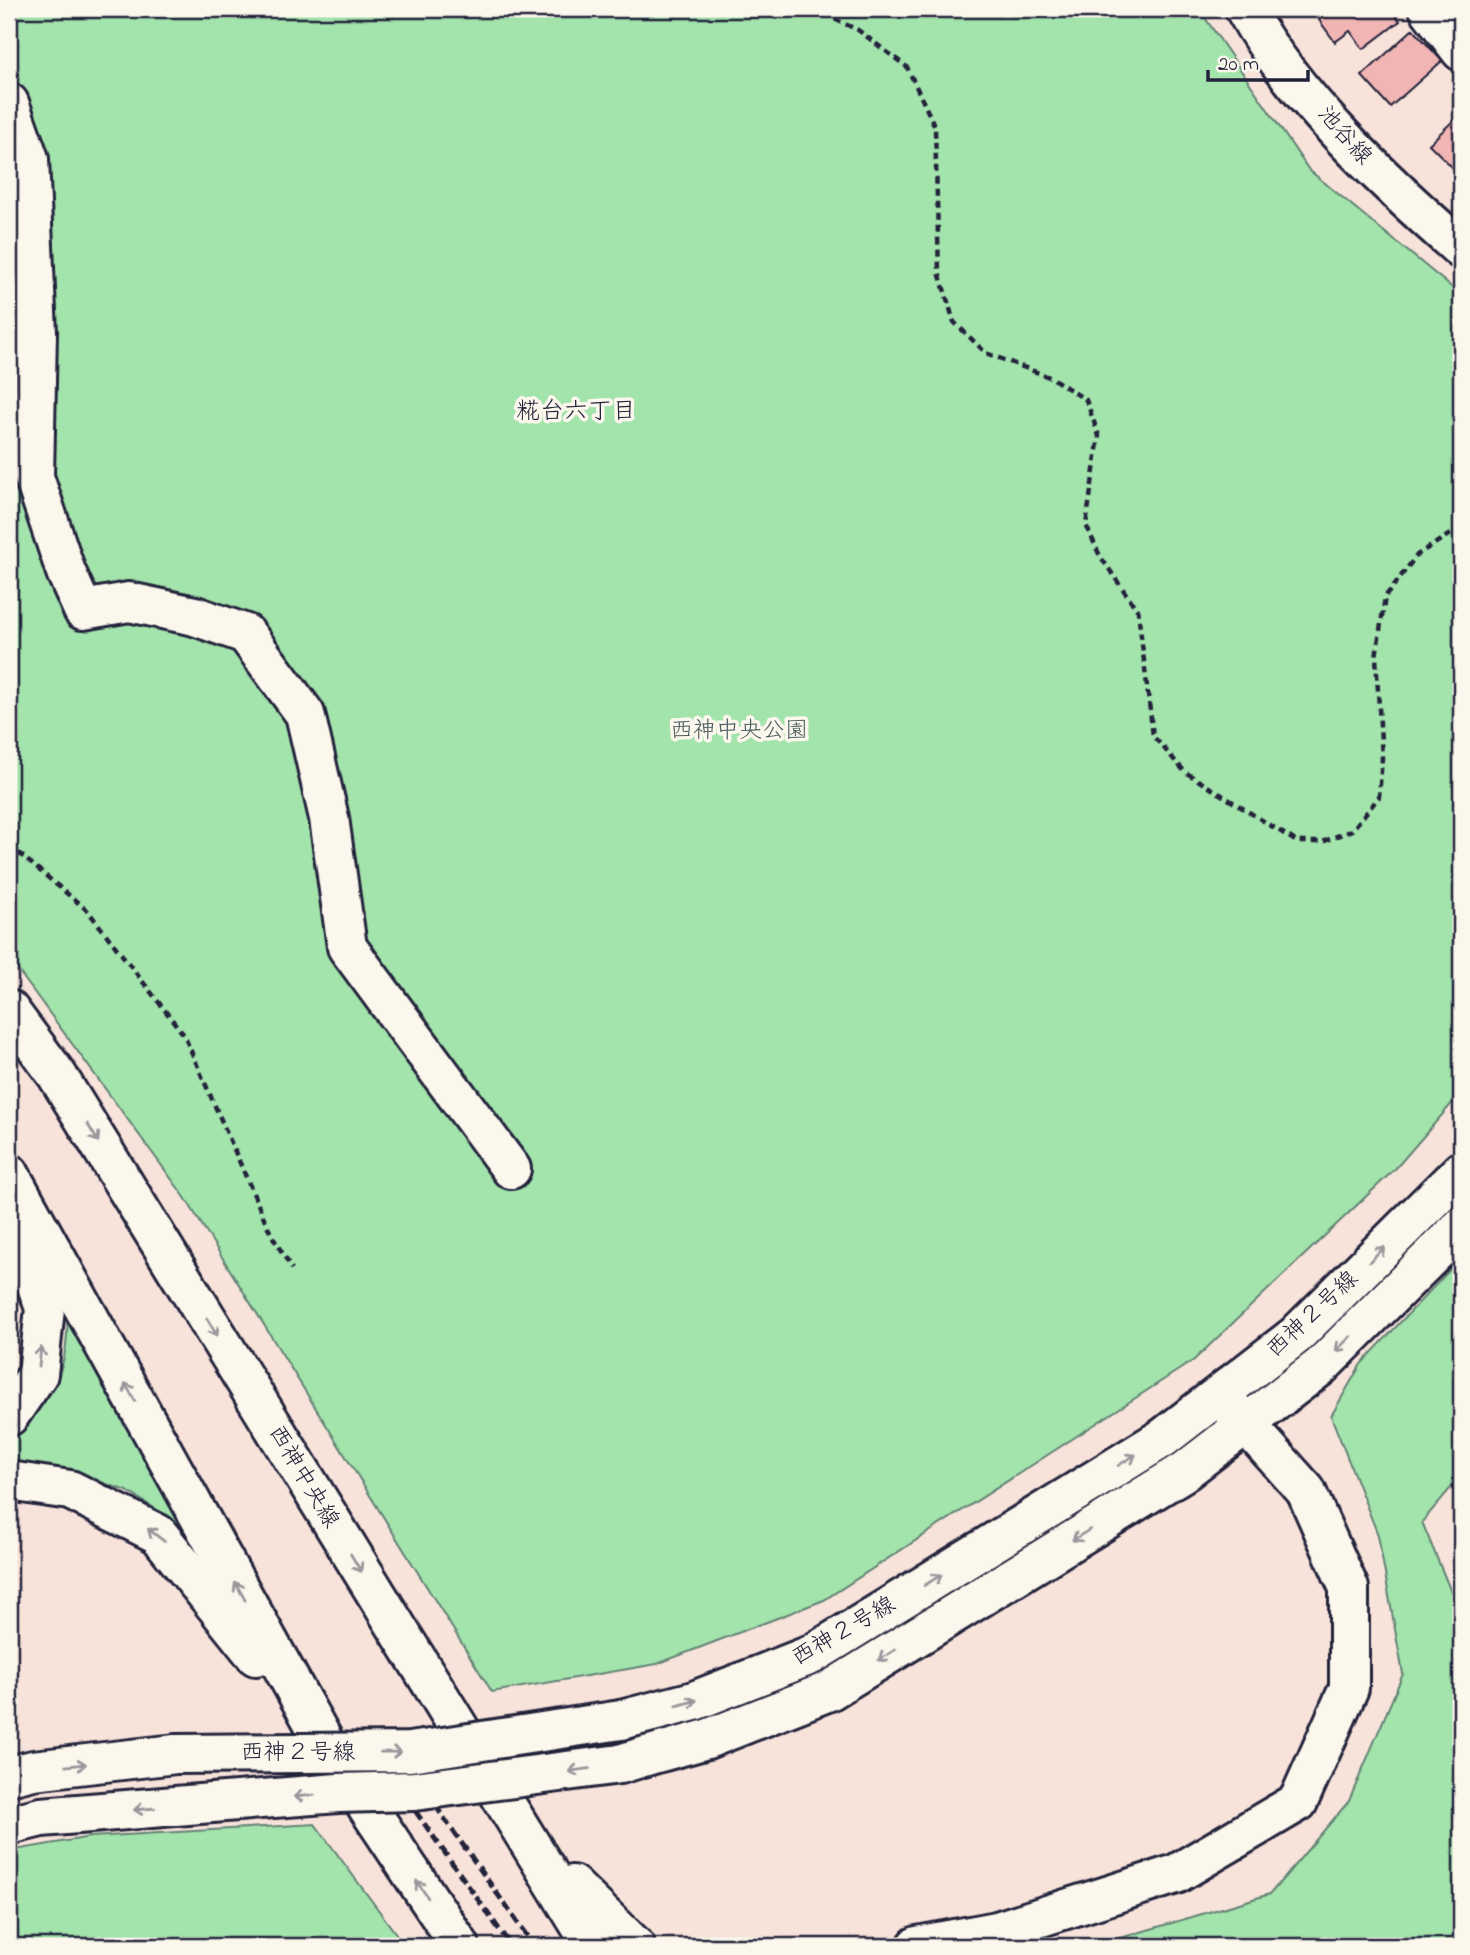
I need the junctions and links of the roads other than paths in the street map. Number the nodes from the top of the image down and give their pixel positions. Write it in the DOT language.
graph roads {
  1 [pos="1245,9"];
  2 [pos="1429,9"];
  3 [pos="1461,51"];
  4 [pos="9,103"];
  5 [pos="1461,248"];
  6 [pos="9,1010"];
  7 [pos="510,1169"];
  8 [pos="1461,1171"];
  9 [pos="9,1173"];
  10 [pos="9,1206"];
  11 [pos="1461,1227"];
  12 [pos="1219,1395"];
  13 [pos="9,1416"];
  14 [pos="1246,1424"];
  15 [pos="9,1481"];
  16 [pos="323,1740"];
  17 [pos="9,1776"];
  18 [pos="9,1825"];
  19 [pos="525,1840"];
  20 [pos="981,1939"];
  21 [pos="460,1946"];
  22 [pos="593,1946"];
  23 [pos="635,1946"];
  24 [pos="917,1946"];
  1 -- 5 [label="street, 池谷線"];
  2 -- 3 [label="street"];
  4 -- 7 [label="street"];
  6 -- 19 [label="street, 西神中央線, one-way"];
  12 -- 8 [label="street, 西神２号線, one-way"];
  16 -- 9 [label="street, one-way"];
  13 -- 10 [label="street, one-way"];
  11 -- 14 [label="street, 西神２号線, one-way"];
  12 -- 14 [label="street"];
  17 -- 12 [label="street, 西神２号線, one-way, bridge"];
  14 -- 18 [label="street, 西神２号線, one-way, bridge"];
  14 -- 20 [label="street"];
  16 -- 15 [label="street, one-way"];
  21 -- 16 [label="street, one-way"];
  19 -- 22 [label="street, 西神中央線"];
  19 -- 23 [label="street"];
  20 -- 24 [label="street"];
}
